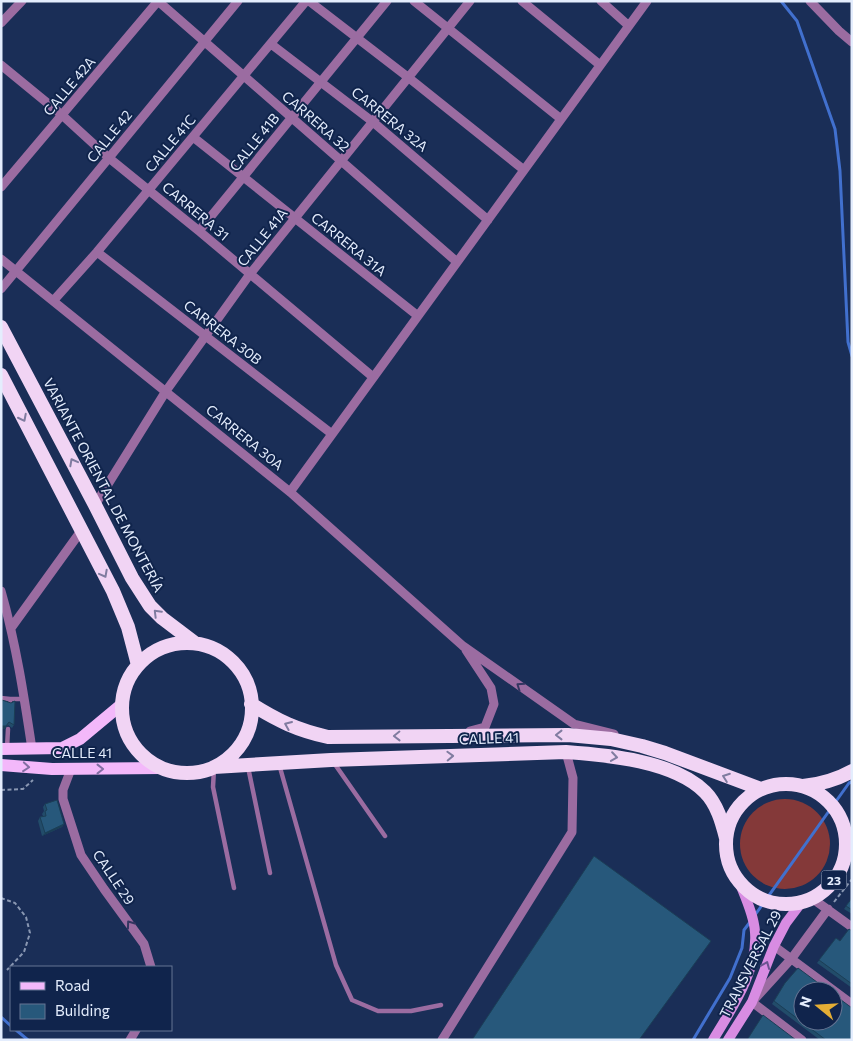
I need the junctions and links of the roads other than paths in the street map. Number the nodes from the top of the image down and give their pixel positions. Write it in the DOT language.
graph roads {
  1 [pos="22,1"];
  2 [pos="158,1"];
  3 [pos="238,1"];
  4 [pos="307,1"];
  5 [pos="387,1"];
  6 [pos="414,1"];
  7 [pos="470,1"];
  8 [pos="522,1"];
  9 [pos="601,1"];
  10 [pos="647,1"];
  11 [pos="814,2"];
  12 [pos="1,23"];
  13 [pos="629,26"];
  14 [pos="448,29"];
  15 [pos="357,38"];
  16 [pos="204,42"];
  17 [pos="852,42"];
  18 [pos="271,44"];
  19 [pos="1,65"];
  20 [pos="600,65"];
  21 [pos="243,76"];
  22 [pos="409,78"];
  23 [pos="321,81"];
  24 [pos="62,115"];
  25 [pos="291,118"];
  26 [pos="561,119"];
  27 [pos="373,122"];
  28 [pos="193,137"];
  29 [pos="109,158"];
  30 [pos="342,161"];
  31 [pos="524,170"];
  32 [pos="244,177"];
  33 [pos="2,185"];
  34 [pos="149,189"];
  35 [pos="295,218"];
  36 [pos="488,220"];
  37 [pos="199,231"];
  38 [pos="97,252"];
  39 [pos="1,259"];
  40 [pos="457,262"];
  41 [pos="16,272"];
  42 [pos="250,274"];
  43 [pos="1,289"];
  44 [pos="54,300"];
  45 [pos="418,316"];
  46 [pos="1,327"];
  47 [pos="205,336"];
  48 [pos="1,375"];
  49 [pos="373,377"];
  50 [pos="166,391"];
  51 [pos="5,392"];
  52 [pos="332,434"];
  53 [pos="290,492"];
  54 [pos="96,505"];
  55 [pos="81,531"];
  56 [pos="1,591"];
  57 [pos="11,628"];
  58 [pos="195,643"];
  59 [pos="463,646"];
  60 [pos="138,665"];
  61 [pos="1,698"];
  62 [pos="24,698"];
  63 [pos="122,704"];
  64 [pos="252,704"];
  65 [pos="8,729"];
  66 [pos="457,735"];
  67 [pos="4,749"];
  68 [pos="32,749"];
  69 [pos="566,752"];
  70 [pos="665,753"];
  71 [pos="331,760"];
  72 [pos="278,762"];
  73 [pos="248,764"];
  74 [pos="1,765"];
  75 [pos="214,767"];
  76 [pos="162,768"];
  77 [pos="71,769"];
  78 [pos="852,771"];
  79 [pos="802,786"];
  80 [pos="761,789"];
  81 [pos="384,836"];
  82 [pos="726,838"];
  83 [pos="849,848"];
  84 [pos="270,873"];
  85 [pos="740,884"];
  86 [pos="234,888"];
  87 [pos="807,901"];
  88 [pos="828,909"];
  89 [pos="852,927"];
  90 [pos="774,946"];
  91 [pos="792,958"];
  92 [pos="151,966"];
  93 [pos="752,1002"];
  94 [pos="852,1004"];
  95 [pos="441,1005"];
  96 [pos="442,1040"];
  97 [pos="713,1040"];
  98 [pos="728,1040"];
  99 [pos="802,1040"];
  1 -- 12 [label="street"];
  2 -- 16 [label="street, CARRERA 32"];
  2 -- 24 [label="street, CALLE 42A"];
  3 -- 16 [label="street, CALLE 42"];
  4 -- 15 [label="street"];
  4 -- 18 [label="street, CALLE 41C"];
  5 -- 15 [label="street, CALLE 41B"];
  6 -- 14 [label="street"];
  7 -- 14 [label="street, CALLE 41A"];
  8 -- 20 [label="street"];
  9 -- 13 [label="street"];
  10 -- 13 [label="street"];
  11 -- 17 [label="street"];
  13 -- 20 [label="street"];
  14 -- 22 [label="street, CALLE 41A"];
  14 -- 26 [label="street"];
  15 -- 22 [label="street"];
  15 -- 23 [label="street, CALLE 41B"];
  16 -- 21 [label="street, CARRERA 32"];
  16 -- 29 [label="street, CALLE 42"];
  18 -- 21 [label="street, CALLE 41C"];
  18 -- 23 [label="street, CARRERA 32A"];
  19 -- 24 [label="street, CARRERA 31"];
  20 -- 26 [label="street"];
  21 -- 25 [label="street, CARRERA 32"];
  21 -- 28 [label="street, CALLE 41C"];
  22 -- 27 [label="street, CALLE 41A"];
  22 -- 31 [label="street"];
  23 -- 25 [label="street, CALLE 41B"];
  23 -- 27 [label="street, CARRERA 32A"];
  24 -- 29 [label="street, CARRERA 31"];
  24 -- 33 [label="street, CALLE 42A"];
  25 -- 30 [label="street, CARRERA 32"];
  25 -- 32 [label="street, CALLE 41B"];
  26 -- 31 [label="street"];
  27 -- 30 [label="street, CALLE 41A"];
  27 -- 36 [label="street, CARRERA 32A"];
  28 -- 32 [label="street, CARRERA 31A"];
  28 -- 34 [label="street, CALLE 41C"];
  29 -- 34 [label="street, CARRERA 31"];
  29 -- 41 [label="street, CALLE 42"];
  30 -- 35 [label="street, CALLE 41A"];
  30 -- 40 [label="street, CARRERA 32"];
  31 -- 36 [label="street"];
  32 -- 35 [label="street, CARRERA 31A"];
  32 -- 37 [label="street, CALLE 41B"];
  34 -- 37 [label="street, CARRERA 31"];
  34 -- 38 [label="street, CALLE 41C"];
  35 -- 42 [label="street, CALLE 41A"];
  35 -- 45 [label="street, CARRERA 31A"];
  36 -- 40 [label="street"];
  37 -- 42 [label="street, CARRERA 31"];
  38 -- 44 [label="street, CALLE 41C"];
  38 -- 47 [label="street, CARRERA 30B"];
  39 -- 41 [label="street, CARRERA 30A"];
  40 -- 45 [label="street"];
  41 -- 43 [label="street, CALLE 42"];
  41 -- 44 [label="street, CARRERA 30A"];
  42 -- 47 [label="street, CALLE 41A"];
  42 -- 49 [label="street, CARRERA 31"];
  44 -- 50 [label="street, CARRERA 30A"];
  45 -- 49 [label="street"];
  54 -- 46 [label="highway, VARIANTE ORIENTAL DE MONTERÍA, one-way"];
  47 -- 50 [label="street, CALLE 41A"];
  47 -- 52 [label="street, CARRERA 30B"];
  48 -- 51 [label="highway"];
  49 -- 52 [label="street"];
  50 -- 53 [label="street, CARRERA 30A"];
  50 -- 54 [label="street, CALLE 41A"];
  51 -- 55 [label="highway, one-way"];
  52 -- 53 [label="street"];
  53 -- 59 [label="street, CARRERA 30A"];
  58 -- 54 [label="highway, VARIANTE ORIENTAL DE MONTERÍA, one-way"];
  55 -- 57 [label="street"];
  55 -- 60 [label="highway, one-way"];
  56 -- 57 [label="street"];
  57 -- 62 [label="street"];
  58 -- 60 [label="highway"];
  58 -- 64 [label="highway"];
  59 -- 66 [label="street"];
  70 -- 59 [label="street, one-way"];
  60 -- 63 [label="highway"];
  61 -- 62 [label="lane"];
  62 -- 68 [label="street"];
  63 -- 68 [label="main road, CALLE 41"];
  63 -- 76 [label="highway"];
  66 -- 64 [label="highway, CALLE 41, one-way"];
  64 -- 75 [label="highway"];
  65 -- 67 [label="lane"];
  70 -- 66 [label="highway, CALLE 41, one-way"];
  67 -- 68 [label="main road, CALLE 41"];
  71 -- 69 [label="highway, CALLE 41, one-way"];
  69 -- 82 [label="highway, CALLE 41, one-way"];
  69 -- 96 [label="street"];
  80 -- 70 [label="highway, CALLE 41, one-way"];
  71 -- 72 [label="highway, CALLE 41"];
  71 -- 81 [label="lane"];
  72 -- 73 [label="highway, CALLE 41"];
  72 -- 95 [label="lane"];
  73 -- 75 [label="highway, CALLE 41"];
  73 -- 84 [label="lane"];
  74 -- 77 [label="main road, CALLE 41, one-way"];
  75 -- 76 [label="highway"];
  75 -- 86 [label="lane"];
  77 -- 76 [label="main road, CALLE 41, one-way"];
  92 -- 77 [label="street, CALLE 29, one-way"];
  78 -- 79 [label="highway, 23"];
  79 -- 80 [label="highway, 23"];
  79 -- 83 [label="highway, 23"];
  80 -- 82 [label="highway, 23"];
  82 -- 85 [label="highway, 23"];
  83 -- 87 [label="highway, 23"];
  85 -- 87 [label="highway, 23"];
  85 -- 97 [label="main road, TRANSVERSAL 29"];
  87 -- 88 [label="street"];
  87 -- 90 [label="main road, TRANSVERSAL 29"];
  88 -- 89 [label="street"];
  88 -- 91 [label="street"];
  90 -- 91 [label="street"];
  93 -- 90 [label="main road, TRANSVERSAL 29, one-way"];
  91 -- 93 [label="street"];
  91 -- 94 [label="street"];
  93 -- 98 [label="main road, TRANSVERSAL 29"];
  93 -- 99 [label="street"];
}
